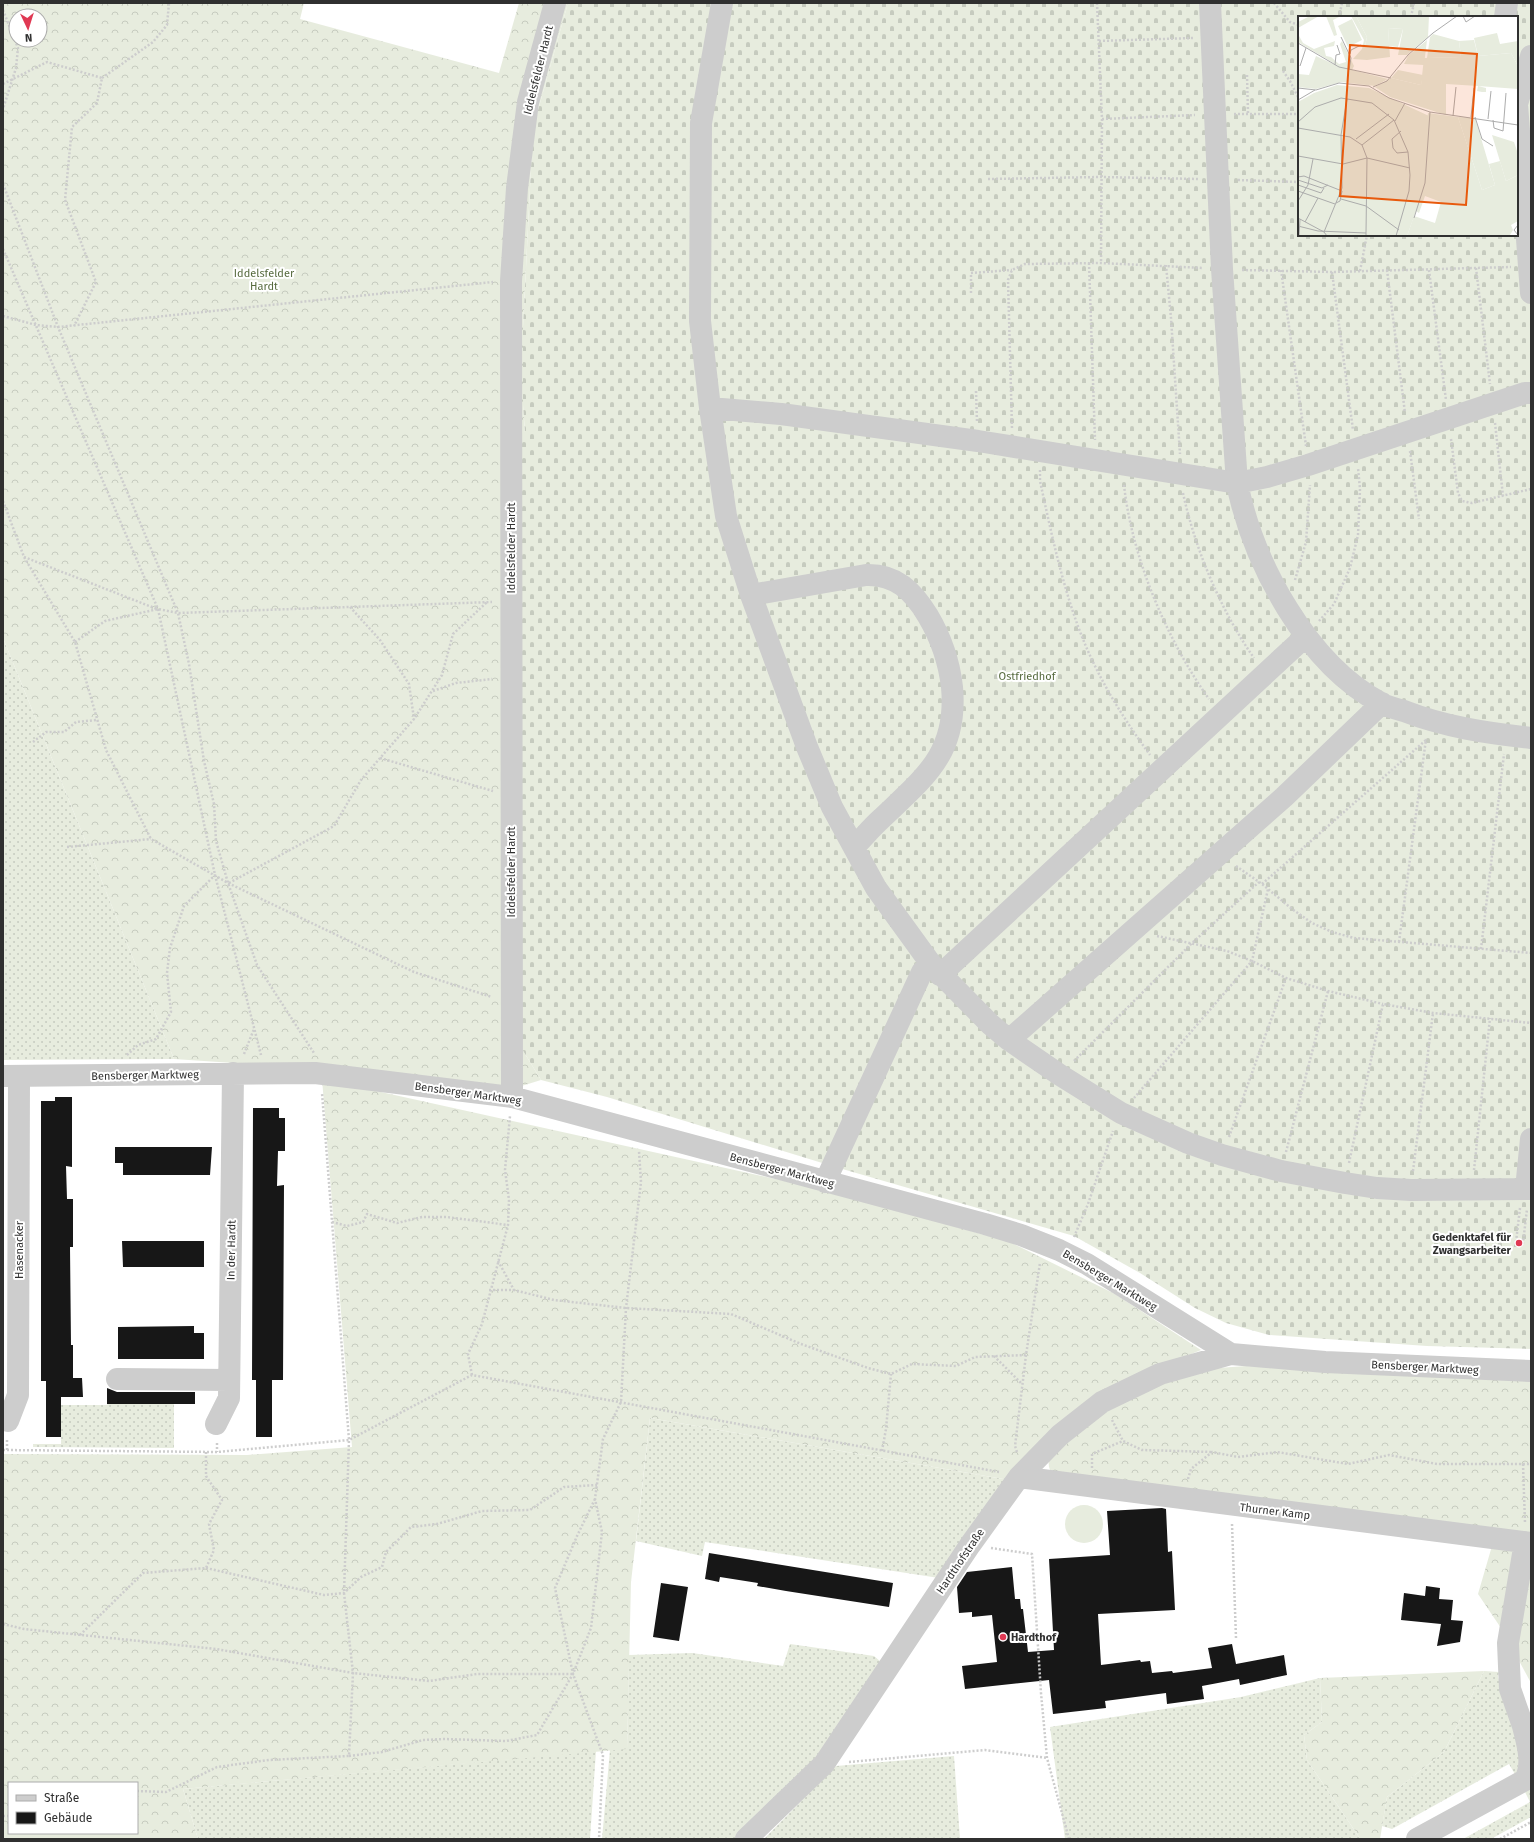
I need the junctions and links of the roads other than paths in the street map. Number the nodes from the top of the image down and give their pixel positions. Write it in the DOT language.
graph roads {
  1 [pos="555,3"];
  2 [pos="722,3"];
  3 [pos="1210,3"];
  4 [pos="1508,3"];
  5 [pos="1505,16"];
  6 [pos="1531,56"];
  7 [pos="1524,80"];
  8 [pos="1518,101"];
  9 [pos="1518,119"];
  10 [pos="1531,293"];
  11 [pos="1531,393"];
  12 [pos="710,408"];
  13 [pos="1237,483"];
  14 [pos="750,595"];
  15 [pos="1306,636"];
  16 [pos="1382,703"];
  17 [pos="1531,738"];
  18 [pos="854,847"];
  19 [pos="935,969"];
  20 [pos="1009,1040"];
  21 [pos="235,1073"];
  22 [pos="11,1076"];
  23 [pos="512,1097"];
  24 [pos="1531,1139"];
  25 [pos="825,1182"];
  26 [pos="1527,1189"];
  27 [pos="1231,1354"];
  28 [pos="11,1369"];
  29 [pos="1531,1371"];
  30 [pos="117,1379"];
  31 [pos="229,1380"];
  32 [pos="8,1421"];
  33 [pos="216,1424"];
  34 [pos="1022,1474"];
  35 [pos="1528,1543"];
  36 [pos="1527,1728"];
  37 [pos="746,1839"];
  38 [pos="1417,1839"];
  1 -- 23 [label="street, Iddelsfelder Hardt"];
  2 -- 12 [label="street"];
  3 -- 13 [label="street"];
  4 -- 5 [label="street"];
  6 -- 7 [label="street"];
  7 -- 8 [label="street"];
  9 -- 10 [label="street"];
  11 -- 13 [label="street"];
  12 -- 13 [label="street"];
  12 -- 14 [label="street"];
  13 -- 15 [label="street"];
  14 -- 18 [label="street"];
  14 -- 18 [label="street"];
  15 -- 16 [label="street"];
  15 -- 19 [label="street"];
  16 -- 17 [label="street"];
  16 -- 20 [label="street"];
  18 -- 19 [label="street"];
  19 -- 20 [label="street"];
  19 -- 25 [label="street"];
  20 -- 26 [label="street"];
  21 -- 22 [label="street, Bensberger Marktweg"];
  21 -- 23 [label="street, Bensberger Marktweg"];
  21 -- 31 [label="street, In der Hardt"];
  22 -- 28 [label="street, Hasenacker"];
  23 -- 25 [label="street, Bensberger Marktweg"];
  24 -- 26 [label="street"];
  25 -- 27 [label="street, Bensberger Marktweg"];
  27 -- 29 [label="street, Bensberger Marktweg"];
  27 -- 34 [label="street, Hardthofstraße"];
  28 -- 32 [label="street, Hasenacker"];
  30 -- 31 [label="street"];
  31 -- 33 [label="street, In der Hardt"];
  34 -- 35 [label="street, Thurner Kamp"];
  34 -- 37 [label="street, Hardthofstraße"];
  35 -- 36 [label="street"];
  36 -- 38 [label="street"];
}
